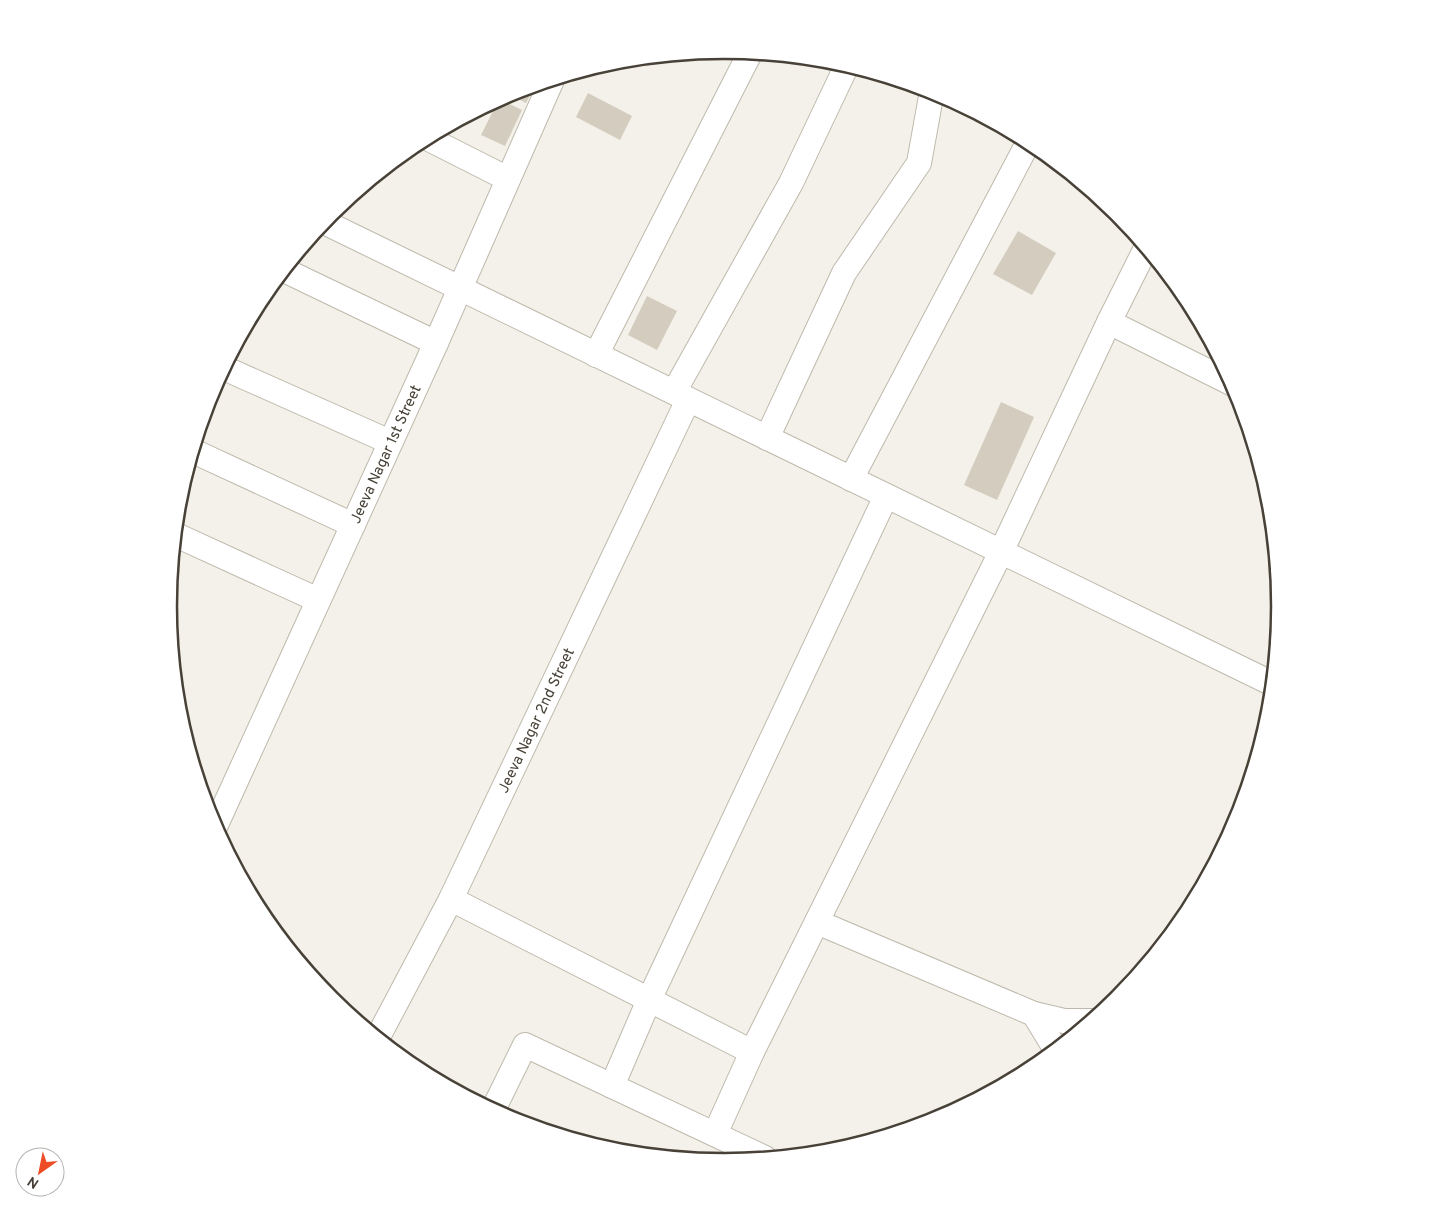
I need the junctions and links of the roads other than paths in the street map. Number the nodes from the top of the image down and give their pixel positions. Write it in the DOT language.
graph roads {
  1 [pos="746,60"];
  2 [pos="844,72"];
  3 [pos="548,88"];
  4 [pos="931,99"];
  5 [pos="435,142"];
  6 [pos="1025,149"];
  7 [pos="508,179"];
  8 [pos="332,226"];
  9 [pos="1143,254"];
  10 [pos="290,273"];
  11 [pos="460,289"];
  12 [pos="1109,322"];
  13 [pos="436,343"];
  14 [pos="596,355"];
  15 [pos="231,371"];
  16 [pos="1221,378"];
  17 [pos="681,396"];
  18 [pos="767,438"];
  19 [pos="390,442"];
  20 [pos="199,454"];
  21 [pos="850,479"];
  22 [pos="886,496"];
  23 [pos="353,525"];
  24 [pos="182,538"];
  25 [pos="1001,552"];
  26 [pos="318,600"];
  27 [pos="1266,681"];
  28 [pos="220,816"];
  29 [pos="451,898"];
  30 [pos="816,922"];
  31 [pos="649,1000"];
  32 [pos="1034,1014"];
  33 [pos="1081,1020"];
  34 [pos="381,1031"];
  35 [pos="1052,1044"];
  36 [pos="752,1052"];
  37 [pos="612,1086"];
  38 [pos="496,1103"];
  39 [pos="715,1134"];
  40 [pos="753,1152"];
  1 -- 14 [label="street"];
  2 -- 17 [label="street, Jeeva Nagar 2nd Street"];
  3 -- 7 [label="street, Jeeva Nagar 1st Street"];
  4 -- 18 [label="street"];
  5 -- 7 [label="street"];
  6 -- 21 [label="street"];
  7 -- 11 [label="street, Jeeva Nagar 1st Street"];
  8 -- 11 [label="street"];
  9 -- 12 [label="street"];
  10 -- 13 [label="street"];
  11 -- 13 [label="street, Jeeva Nagar 1st Street"];
  11 -- 14 [label="street"];
  12 -- 16 [label="street"];
  12 -- 25 [label="street"];
  13 -- 19 [label="street, Jeeva Nagar 1st Street"];
  14 -- 17 [label="street"];
  15 -- 19 [label="street"];
  17 -- 18 [label="street"];
  17 -- 29 [label="street, Jeeva Nagar 2nd Street"];
  18 -- 21 [label="street"];
  19 -- 23 [label="street, Jeeva Nagar 1st Street"];
  20 -- 23 [label="street"];
  21 -- 22 [label="street"];
  22 -- 25 [label="street"];
  22 -- 31 [label="street"];
  23 -- 26 [label="street, Jeeva Nagar 1st Street"];
  24 -- 26 [label="street"];
  25 -- 27 [label="street"];
  25 -- 30 [label="street"];
  26 -- 28 [label="street, Jeeva Nagar 1st Street"];
  29 -- 31 [label="street"];
  29 -- 34 [label="street, Jeeva Nagar 2nd Street"];
  30 -- 32 [label="street"];
  30 -- 36 [label="street"];
  31 -- 36 [label="street"];
  31 -- 37 [label="street"];
  32 -- 33 [label="street"];
  32 -- 35 [label="street"];
  36 -- 39 [label="street"];
  37 -- 38 [label="street"];
  37 -- 39 [label="street"];
  39 -- 40 [label="street"];
}
